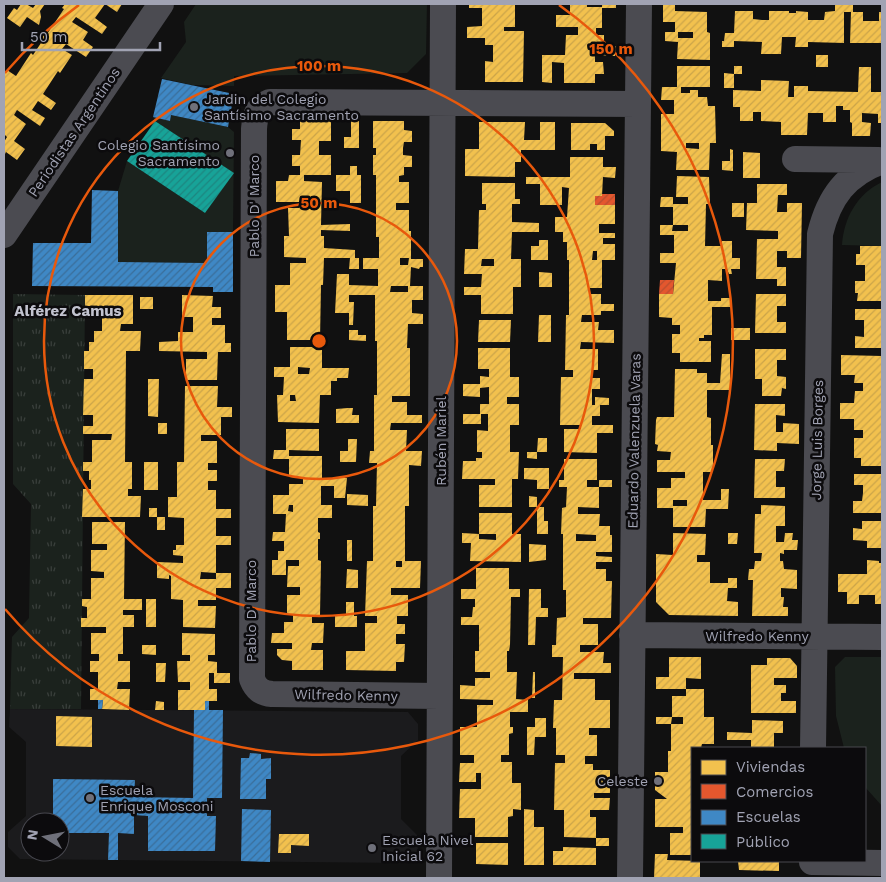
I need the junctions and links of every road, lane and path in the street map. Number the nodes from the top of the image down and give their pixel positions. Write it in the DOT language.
graph roads {
  1 [pos="161,4"];
  2 [pos="443,4"];
  3 [pos="639,4"];
  4 [pos="443,103"];
  5 [pos="638,104"];
  6 [pos="795,159"];
  7 [pos="882,160"];
  8 [pos="4,236"];
  9 [pos="632,635"];
  10 [pos="814,636"];
  11 [pos="882,637"];
  12 [pos="255,686"];
  13 [pos="439,696"];
  14 [pos="813,747"];
  15 [pos="882,863"];
  16 [pos="812,867"];
  17 [pos="439,878"];
  18 [pos="630,878"];
  1 -- 8 [label="street, Periodistas Argentinos"];
  2 -- 4 [label="street, Rubén Mariel"];
  3 -- 5 [label="street, Eduardo Valenzuela Varas"];
  4 -- 5 [label="street, Pablo D' Marco"];
  4 -- 12 [label="street, Pablo D' Marco"];
  4 -- 13 [label="street, Rubén Mariel"];
  5 -- 9 [label="street, Eduardo Valenzuela Varas"];
  6 -- 7 [label="street"];
  7 -- 10 [label="street, Jorge Luis Borges"];
  9 -- 10 [label="street, Wilfredo Kenny"];
  9 -- 18 [label="street, Eduardo Valenzuela Varas"];
  10 -- 11 [label="street, Wilfredo Kenny"];
  10 -- 14 [label="street, Jorge Luis Borges"];
  12 -- 13 [label="street, Wilfredo Kenny"];
  13 -- 17 [label="street, Rubén Mariel"];
  15 -- 16 [label="street"];
}
